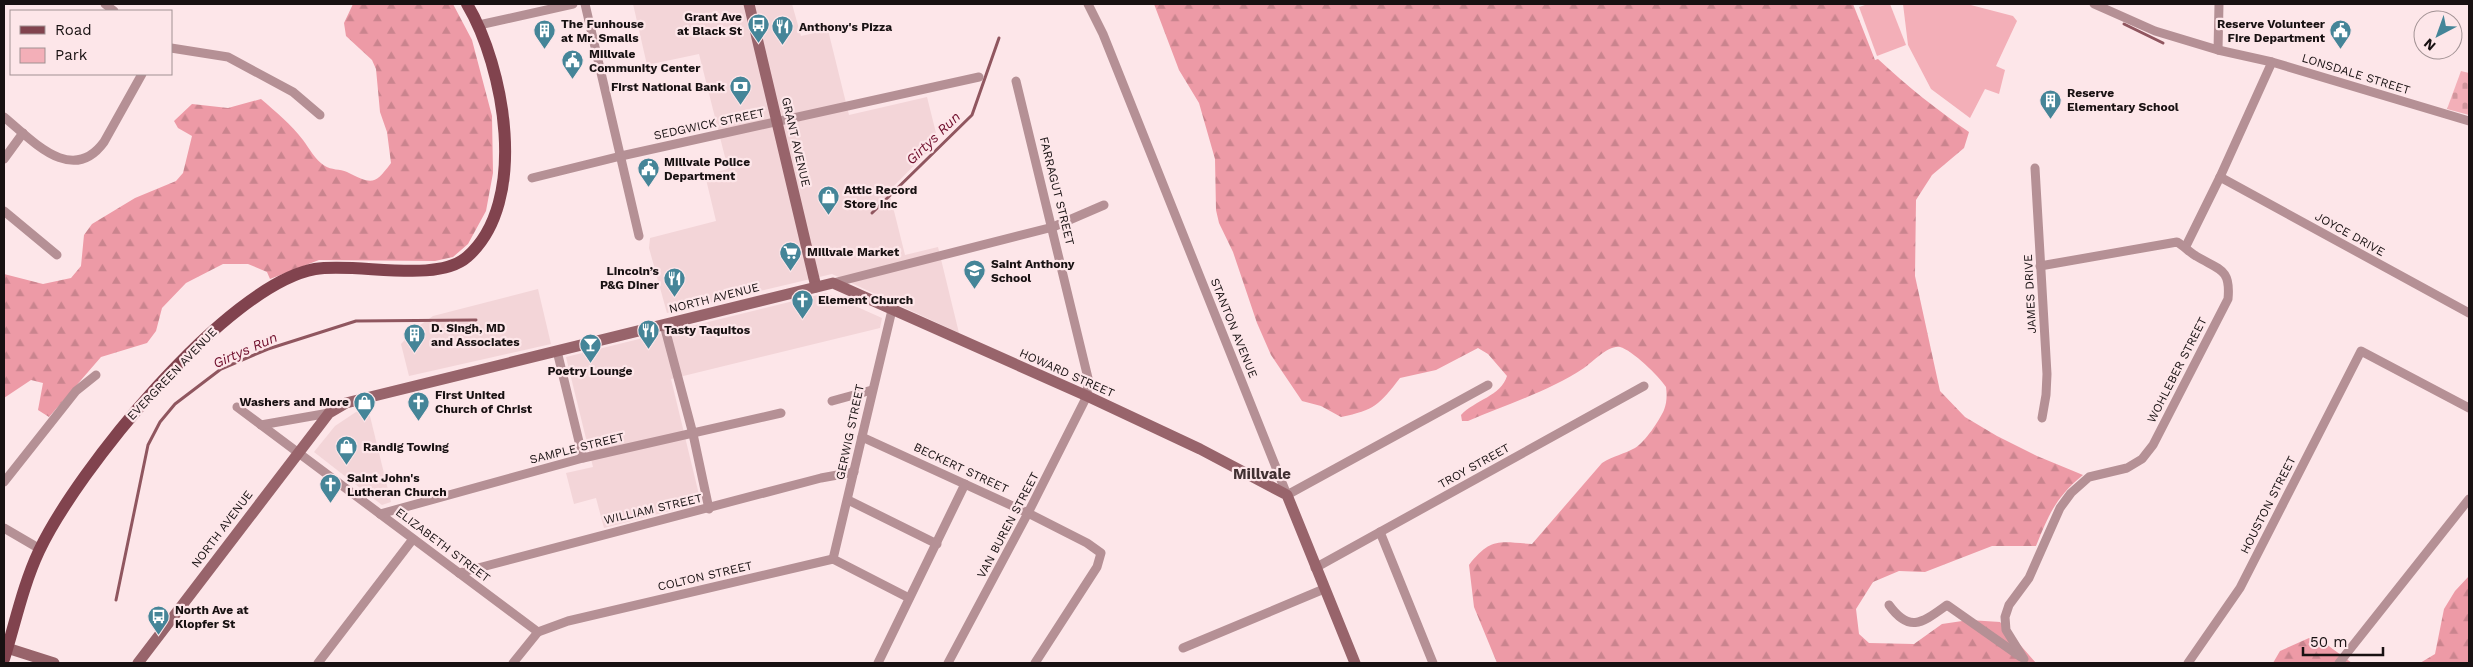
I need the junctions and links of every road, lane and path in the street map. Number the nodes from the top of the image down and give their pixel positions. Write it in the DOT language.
graph roads {
  1 [pos="467,4"];
  2 [pos="573,4"];
  3 [pos="585,4"];
  4 [pos="749,4"];
  5 [pos="1088,4"];
  6 [pos="2094,4"];
  7 [pos="2219,4"];
  8 [pos="479,25"];
  9 [pos="172,48"];
  10 [pos="2218,50"];
  11 [pos="2272,62"];
  12 [pos="141,75"];
  13 [pos="978,77"];
  14 [pos="1016,81"];
  15 [pos="320,115"];
  16 [pos="4,117"];
  17 [pos="2469,121"];
  18 [pos="777,122"];
  19 [pos="23,133"];
  20 [pos="621,156"];
  21 [pos="4,159"];
  22 [pos="2035,168"];
  23 [pos="2220,177"];
  24 [pos="532,178"];
  25 [pos="1104,205"];
  26 [pos="4,211"];
  27 [pos="1053,227"];
  28 [pos="639,236"];
  29 [pos="2186,246"];
  30 [pos="57,255"];
  31 [pos="2040,266"];
  32 [pos="833,283"];
  33 [pos="816,287"];
  34 [pos="892,310"];
  35 [pos="2469,313"];
  36 [pos="664,325"];
  37 [pos="557,351"];
  38 [pos="96,375"];
  39 [pos="1488,385"];
  40 [pos="1644,386"];
  41 [pos="872,390"];
  42 [pos="1087,396"];
  43 [pos="832,400"];
  44 [pos="237,407"];
  45 [pos="2469,408"];
  46 [pos="329,413"];
  47 [pos="781,413"];
  48 [pos="2042,418"];
  49 [pos="261,425"];
  50 [pos="693,434"];
  51 [pos="862,437"];
  52 [pos="298,452"];
  53 [pos="583,458"];
  54 [pos="854,472"];
  55 [pos="4,482"];
  56 [pos="965,484"];
  57 [pos="1287,495"];
  58 [pos="2469,499"];
  59 [pos="848,500"];
  60 [pos="709,509"];
  61 [pos="1028,513"];
  62 [pos="380,514"];
  63 [pos="4,528"];
  64 [pos="1380,532"];
  65 [pos="413,539"];
  66 [pos="937,544"];
  67 [pos="40,549"];
  68 [pos="833,559"];
  69 [pos="1315,568"];
  70 [pos="459,573"];
  71 [pos="1324,589"];
  72 [pos="910,598"];
  73 [pos="1889,605"];
  74 [pos="538,632"];
  75 [pos="1183,648"];
  76 [pos="6,654"];
  77 [pos="2026,661"];
  78 [pos="54,663"];
  79 [pos="138,663"];
  80 [pos="318,663"];
  81 [pos="513,663"];
  82 [pos="878,663"];
  83 [pos="948,663"];
  84 [pos="1035,663"];
  85 [pos="1355,663"];
  86 [pos="1433,663"];
  87 [pos="2188,663"];
  88 [pos="2339,663"];
  1 -- 8 [label="main road, EVERGREEN AVENUE"];
  2 -- 8 [label="street"];
  3 -- 20 [label="street"];
  4 -- 18 [label="street, GRANT AVENUE"];
  5 -- 57 [label="street, STANTON AVENUE"];
  6 -- 10 [label="street, LONSDALE STREET"];
  7 -- 10 [label="street"];
  8 -- 67 [label="main road, EVERGREEN AVENUE"];
  9 -- 15 [label="street"];
  10 -- 11 [label="street, LONSDALE STREET"];
  11 -- 17 [label="street, LONSDALE STREET"];
  11 -- 23 [label="street"];
  12 -- 19 [label="street"];
  13 -- 18 [label="street, SEDGWICK STREET"];
  14 -- 27 [label="street, FARRAGUT STREET"];
  16 -- 19 [label="street"];
  18 -- 20 [label="street, SEDGWICK STREET"];
  18 -- 33 [label="street, GRANT AVENUE"];
  19 -- 21 [label="street"];
  20 -- 24 [label="street, SEDGWICK STREET"];
  20 -- 28 [label="street"];
  22 -- 31 [label="street, JAMES DRIVE"];
  23 -- 29 [label="street"];
  23 -- 35 [label="street, JOYCE DRIVE"];
  25 -- 27 [label="street, NORTH AVENUE"];
  26 -- 30 [label="street"];
  27 -- 32 [label="street, NORTH AVENUE"];
  27 -- 42 [label="street, FARRAGUT STREET"];
  29 -- 31 [label="street"];
  29 -- 77 [label="street, WOHLEBER STREET"];
  31 -- 48 [label="street, JAMES DRIVE"];
  32 -- 33 [label="street, NORTH AVENUE"];
  32 -- 34 [label="street, HOWARD STREET"];
  33 -- 36 [label="street, NORTH AVENUE"];
  34 -- 41 [label="street, GERWIG STREET"];
  34 -- 42 [label="street, HOWARD STREET"];
  36 -- 37 [label="street, NORTH AVENUE"];
  36 -- 50 [label="street"];
  37 -- 46 [label="street, NORTH AVENUE"];
  37 -- 53 [label="street"];
  38 -- 55 [label="street"];
  39 -- 57 [label="street"];
  40 -- 64 [label="street, TROY STREET"];
  41 -- 43 [label="street"];
  41 -- 51 [label="street, GERWIG STREET"];
  42 -- 57 [label="street, HOWARD STREET"];
  42 -- 61 [label="street, VAN BUREN STREET"];
  44 -- 49 [label="street, ELIZABETH STREET"];
  45 -- 87 [label="street, HOUSTON STREET"];
  46 -- 49 [label="street, NORTH AVENUE"];
  46 -- 52 [label="street, NORTH AVENUE"];
  47 -- 50 [label="street, SAMPLE STREET"];
  49 -- 52 [label="street, ELIZABETH STREET"];
  50 -- 53 [label="street, SAMPLE STREET"];
  50 -- 60 [label="street"];
  51 -- 54 [label="street, GERWIG STREET"];
  51 -- 56 [label="street, BECKERT STREET"];
  52 -- 62 [label="street, ELIZABETH STREET"];
  52 -- 79 [label="street, NORTH AVENUE"];
  53 -- 62 [label="street, SAMPLE STREET"];
  54 -- 59 [label="street, GERWIG STREET"];
  54 -- 60 [label="street, WILLIAM STREET"];
  56 -- 61 [label="street, BECKERT STREET"];
  56 -- 66 [label="street"];
  57 -- 69 [label="street, STANTON AVENUE"];
  58 -- 88 [label="street"];
  59 -- 66 [label="street"];
  59 -- 68 [label="street, GERWIG STREET"];
  60 -- 70 [label="street, WILLIAM STREET"];
  61 -- 83 [label="street, VAN BUREN STREET"];
  61 -- 84 [label="street, BECKERT STREET"];
  62 -- 65 [label="street, ELIZABETH STREET"];
  63 -- 67 [label="street"];
  64 -- 69 [label="street, TROY STREET"];
  64 -- 86 [label="street"];
  65 -- 70 [label="street, ELIZABETH STREET"];
  65 -- 80 [label="street"];
  66 -- 72 [label="street"];
  67 -- 76 [label="main road, EVERGREEN AVENUE"];
  68 -- 72 [label="street"];
  68 -- 74 [label="street, COLTON STREET"];
  69 -- 71 [label="street, STANTON AVENUE"];
  70 -- 74 [label="street, ELIZABETH STREET"];
  71 -- 75 [label="street"];
  71 -- 85 [label="street, STANTON AVENUE"];
  72 -- 82 [label="street"];
  73 -- 77 [label="street"];
  74 -- 81 [label="street"];
  76 -- 78 [label="street"];
}
